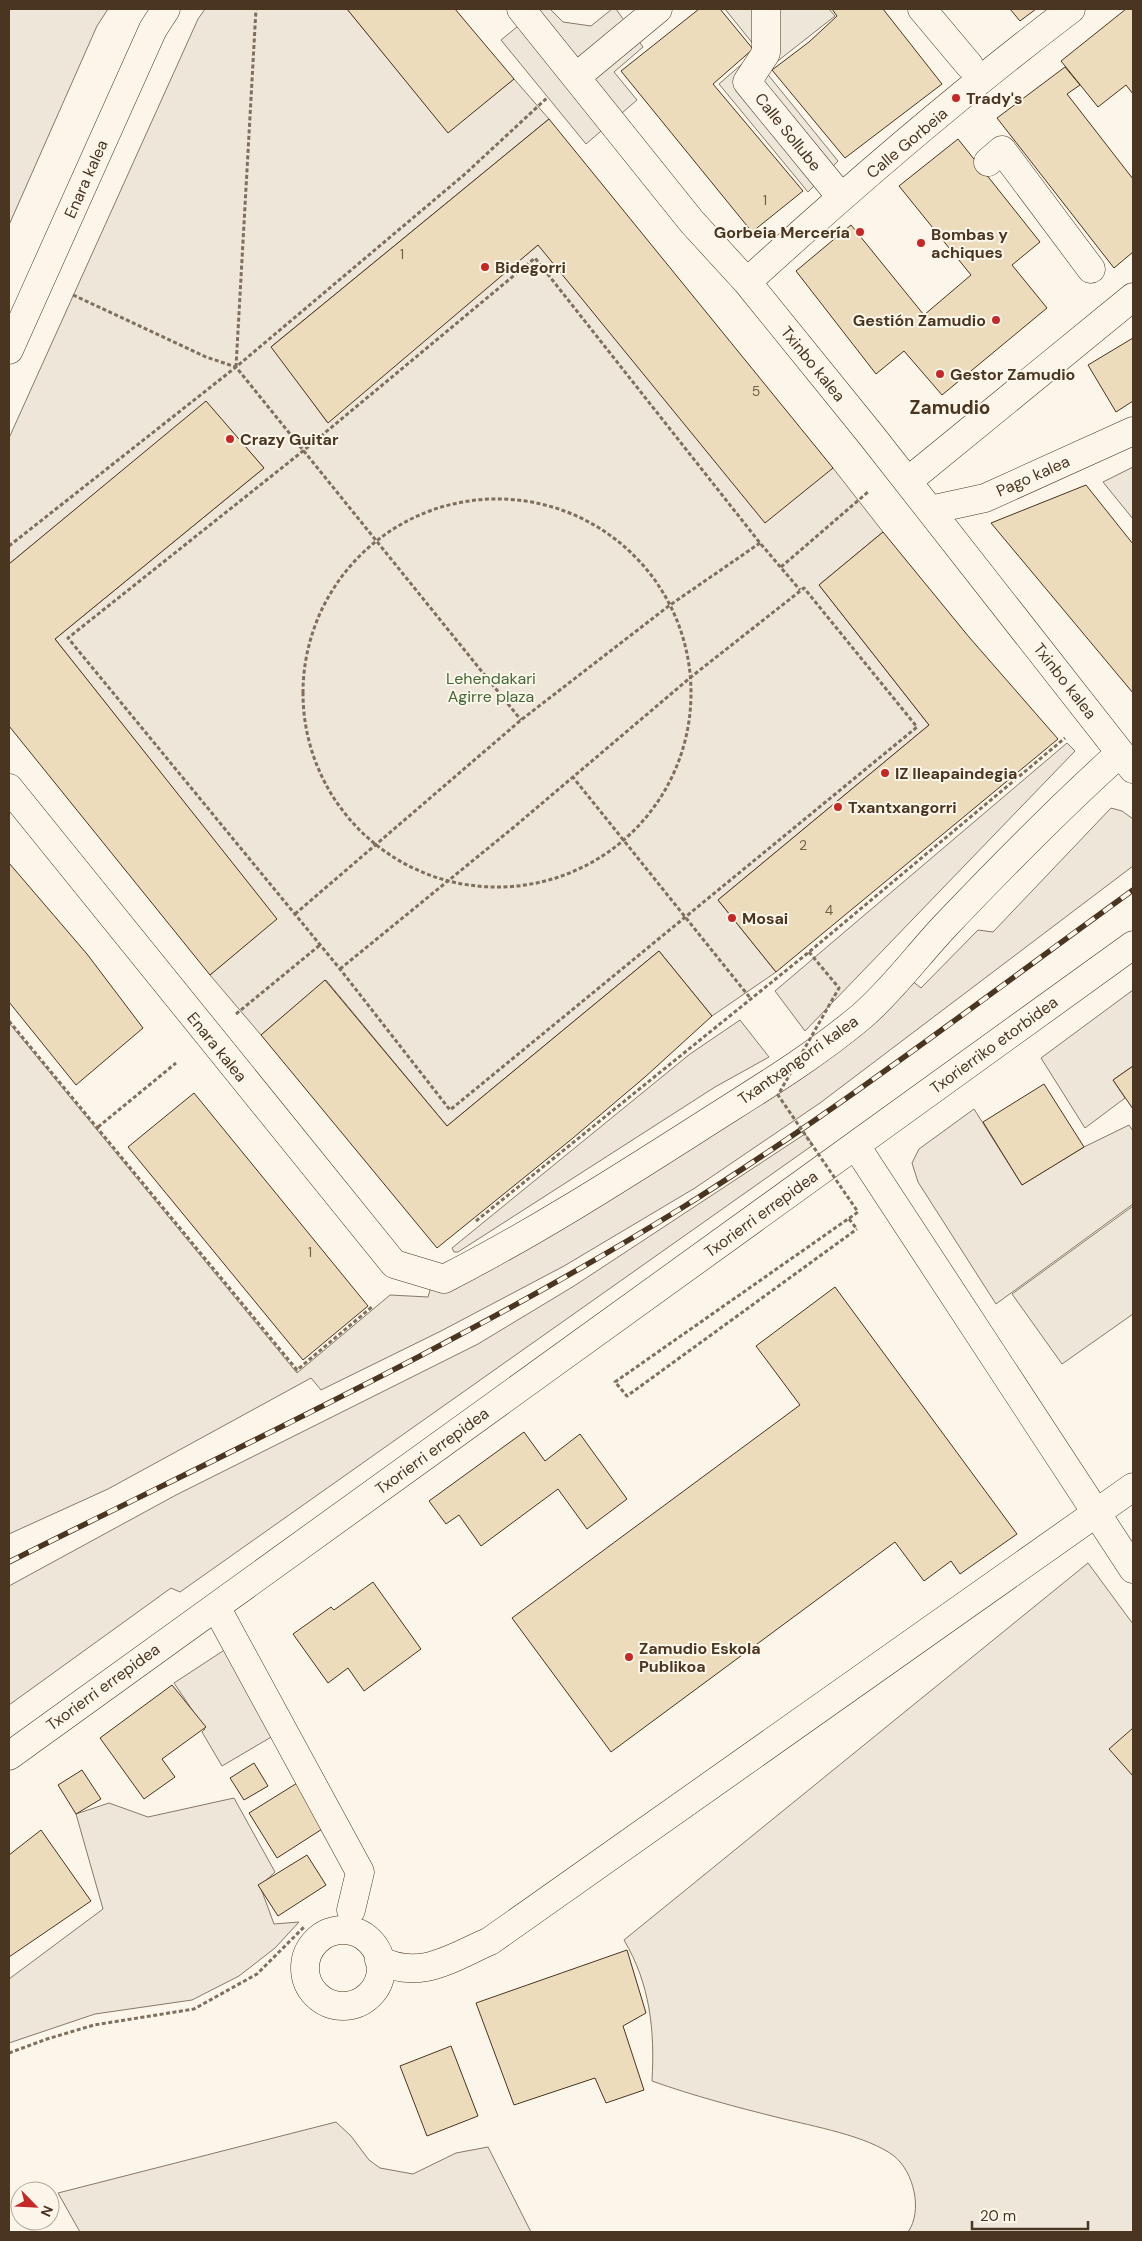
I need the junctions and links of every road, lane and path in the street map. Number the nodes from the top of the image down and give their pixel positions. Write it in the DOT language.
graph roads {
  1 [pos="166,9"];
  2 [pos="256,9"];
  3 [pos="521,9"];
  4 [pos="658,9"];
  5 [pos="766,9"];
  6 [pos="922,9"];
  7 [pos="1071,9"];
  8 [pos="969,66"];
  9 [pos="576,77"];
  10 [pos="548,98"];
  11 [pos="988,162"];
  12 [pos="840,197"];
  13 [pos="1091,269"];
  14 [pos="747,282"];
  15 [pos="73,296"];
  16 [pos="1133,297"];
  17 [pos="9,350"];
  18 [pos="236,367"];
  19 [pos="1133,431"];
  20 [pos="304,451"];
  21 [pos="908,481"];
  22 [pos="868,492"];
  23 [pos="930,510"];
  24 [pos="376,541"];
  25 [pos="760,543"];
  26 [pos="9,546"];
  27 [pos="781,567"];
  28 [pos="800,590"];
  29 [pos="670,605"];
  30 [pos="691,677"];
  31 [pos="521,720"];
  32 [pos="1067,736"];
  33 [pos="1127,761"];
  34 [pos="572,776"];
  35 [pos="9,788"];
  36 [pos="624,841"];
  37 [pos="376,847"];
  38 [pos="447,881"];
  39 [pos="295,914"];
  40 [pos="686,918"];
  41 [pos="320,945"];
  42 [pos="1133,945"];
  43 [pos="809,952"];
  44 [pos="340,969"];
  45 [pos="751,999"];
  46 [pos="236,1014"];
  47 [pos="9,1021"];
  48 [pos="176,1063"];
  49 [pos="98,1127"];
  50 [pos="856,1146"];
  51 [pos="850,1219"];
  52 [pos="472,1224"];
  53 [pos="444,1278"];
  54 [pos="373,1306"];
  55 [pos="1133,1487"];
  56 [pos="1098,1513"];
  57 [pos="1133,1570"];
  58 [pos="216,1607"];
  59 [pos="9,1756"];
  60 [pos="351,1910"];
  61 [pos="304,1927"];
  62 [pos="379,1960"];
  63 [pos="9,2053"];
  1 -- 17 [label="street, Enara kalea"];
  2 -- 18 [label="path"];
  3 -- 9 [label="street, Txinbo kalea"];
  4 -- 9 [label="street"];
  5 -- 12 [label="street, Calle Sollube"];
  6 -- 8 [label="street"];
  7 -- 12 [label="street, Calle Gorbeia"];
  9 -- 14 [label="street, Txinbo kalea"];
  10 -- 18 [label="path"];
  11 -- 13 [label="street"];
  12 -- 14 [label="street, Calle Gorbeia"];
  14 -- 21 [label="street, Txinbo kalea"];
  15 -- 18 [label="path"];
  16 -- 21 [label="street"];
  18 -- 20 [label="path"];
  18 -- 26 [label="path"];
  19 -- 23 [label="street, Pago kalea"];
  20 -- 24 [label="path"];
  20 -- 25 [label="path"];
  20 -- 39 [label="path"];
  21 -- 23 [label="street, Txinbo kalea"];
  22 -- 27 [label="path"];
  23 -- 33 [label="street, Txinbo kalea"];
  24 -- 29 [label="path"];
  24 -- 31 [label="path"];
  24 -- 37 [label="path"];
  25 -- 27 [label="path"];
  25 -- 29 [label="path"];
  27 -- 28 [label="path"];
  28 -- 30 [label="path"];
  28 -- 40 [label="path"];
  29 -- 30 [label="path"];
  29 -- 31 [label="path"];
  30 -- 34 [label="path"];
  30 -- 36 [label="path"];
  31 -- 37 [label="path"];
  32 -- 43 [label="path"];
  33 -- 53 [label="street, Txantxangorri kalea"];
  34 -- 36 [label="path"];
  34 -- 38 [label="path"];
  35 -- 53 [label="street, Enara kalea"];
  36 -- 38 [label="path"];
  36 -- 40 [label="path"];
  37 -- 38 [label="path"];
  37 -- 39 [label="path"];
  38 -- 44 [label="path"];
  39 -- 41 [label="path"];
  40 -- 44 [label="path"];
  40 -- 45 [label="path"];
  41 -- 44 [label="path"];
  41 -- 46 [label="path"];
  42 -- 50 [label="street, Txorierriko etorbidea"];
  43 -- 45 [label="path"];
  43 -- 51 [label="path, bridge"];
  45 -- 52 [label="path"];
  47 -- 49 [label="path"];
  48 -- 49 [label="path"];
  49 -- 54 [label="path"];
  50 -- 56 [label="street"];
  50 -- 58 [label="street, Txorierri errepidea"];
  55 -- 56 [label="street"];
  56 -- 57 [label="street"];
  56 -- 62 [label="street"];
  58 -- 59 [label="street, Txorierri errepidea"];
  58 -- 60 [label="street"];
  61 -- 63 [label="path"];
}
